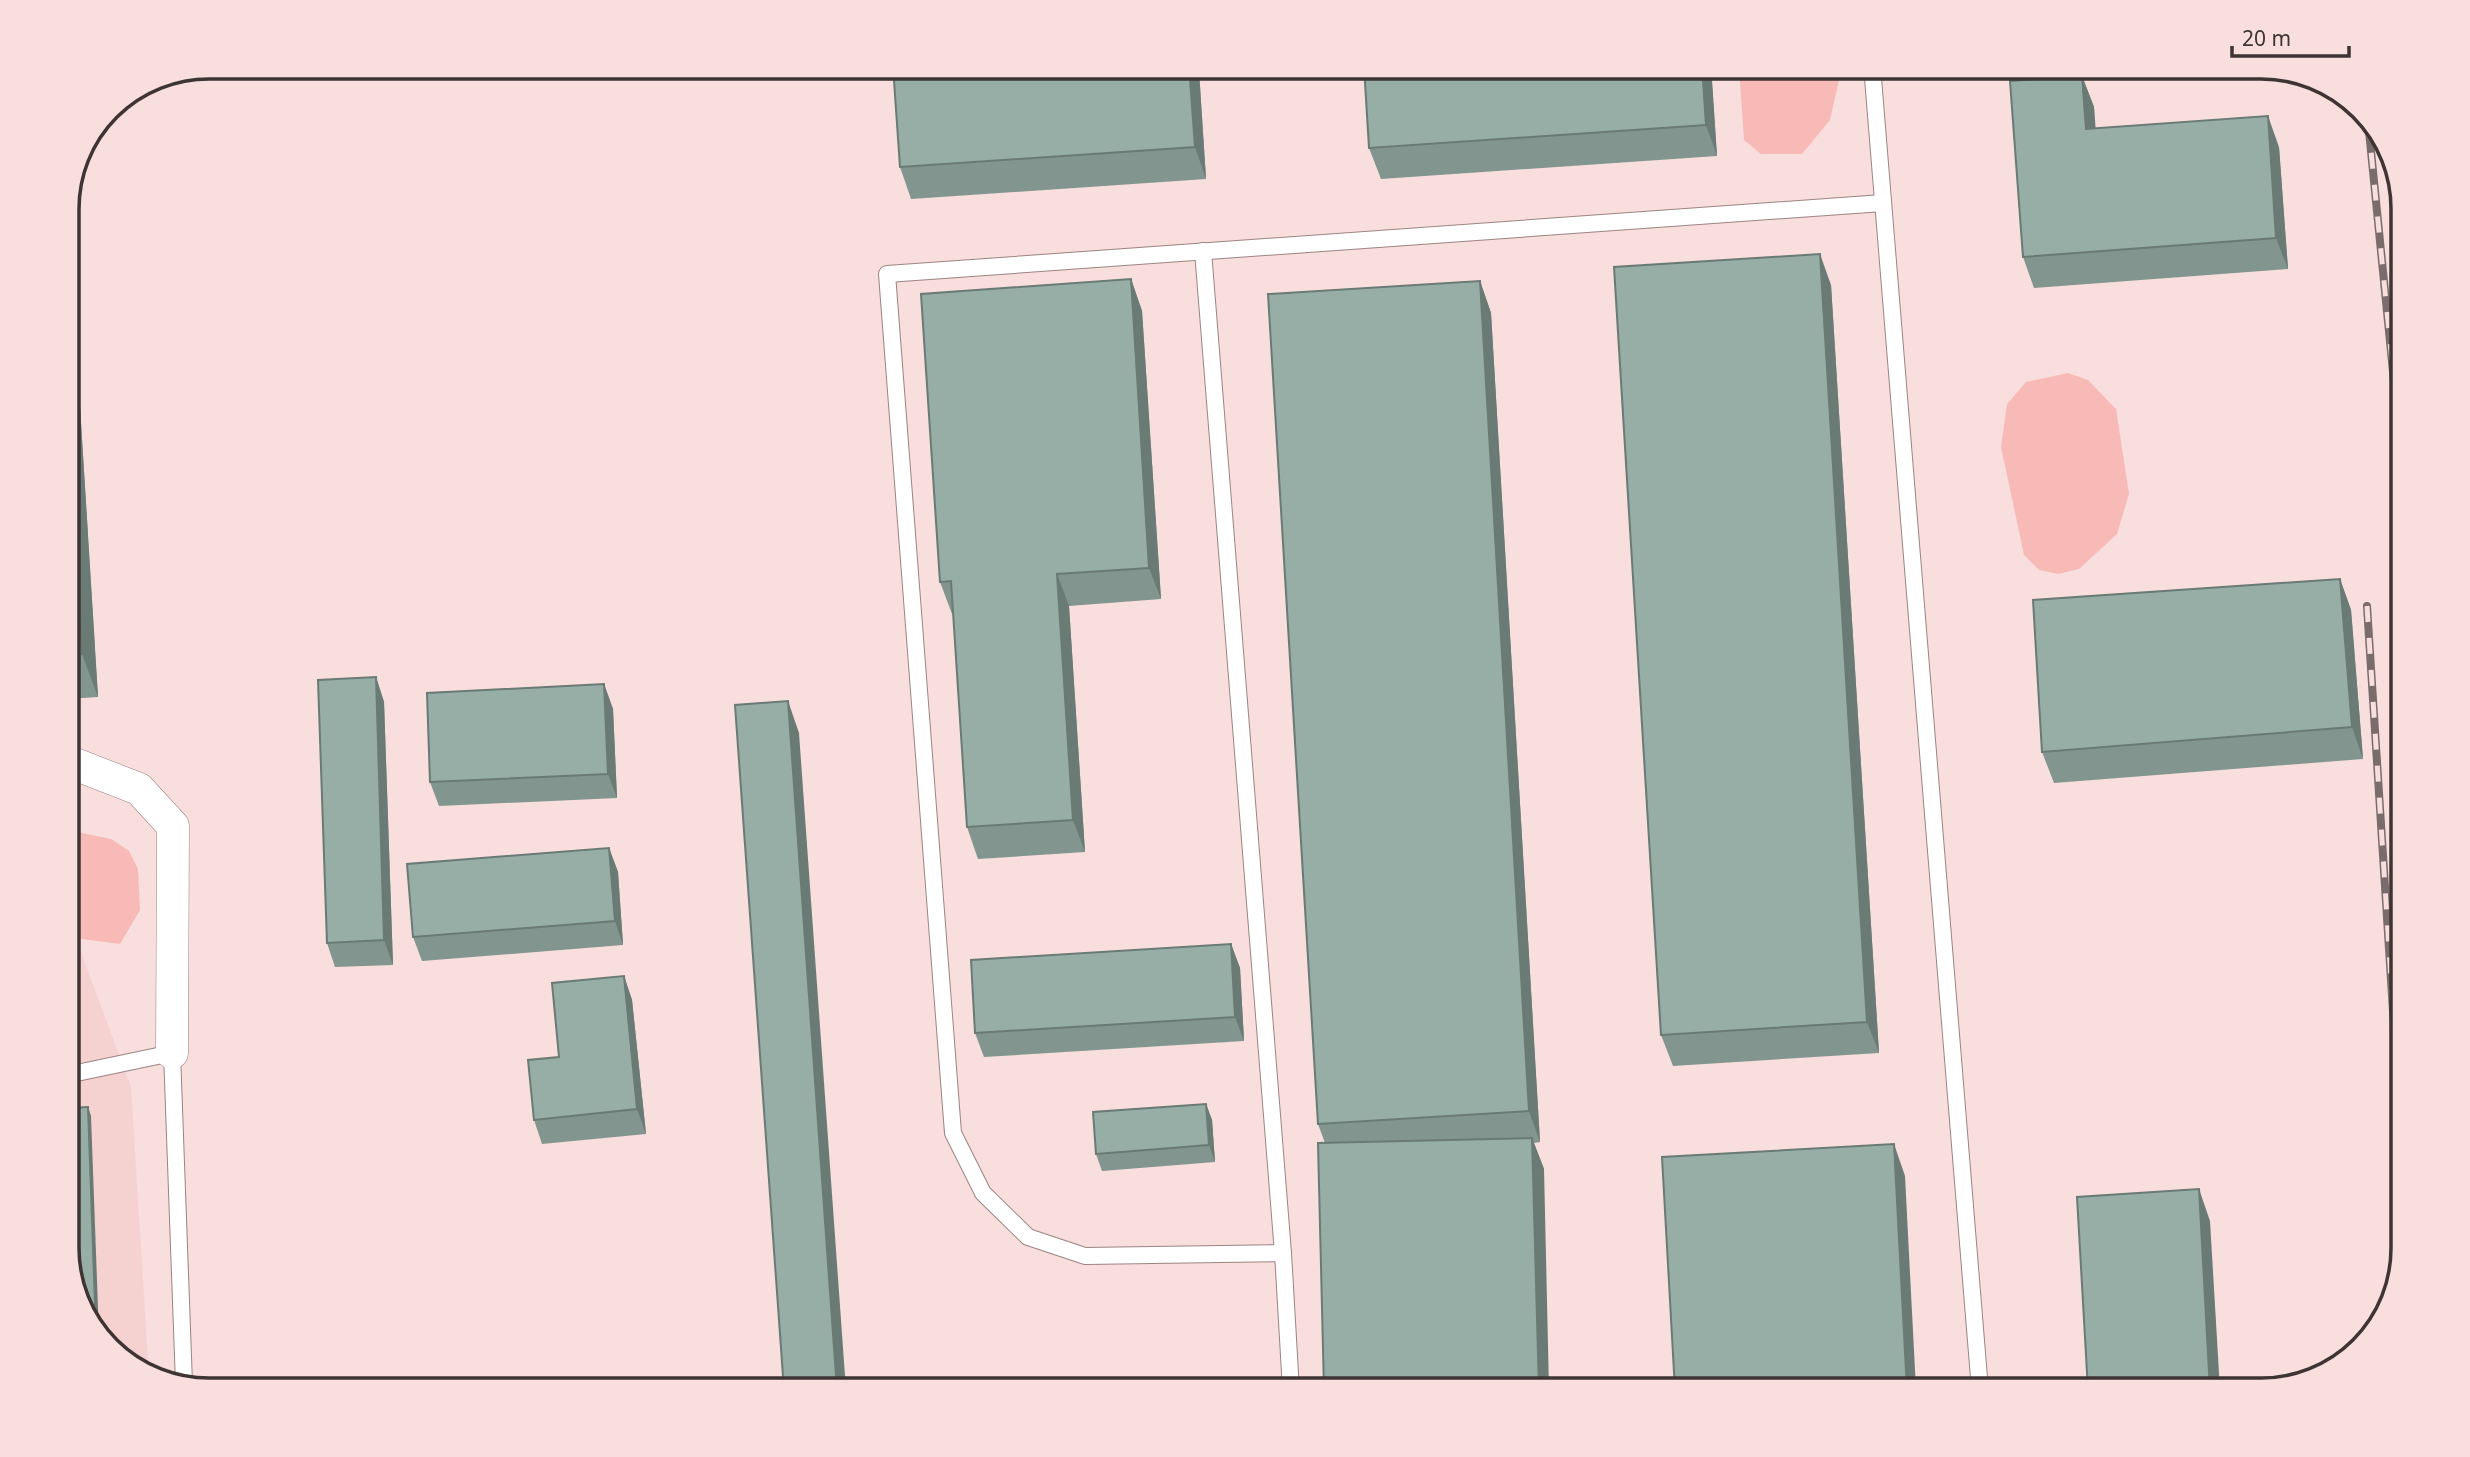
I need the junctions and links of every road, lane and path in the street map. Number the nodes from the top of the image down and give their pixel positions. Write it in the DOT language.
graph roads {
  1 [pos="1873,79"];
  2 [pos="1883,203"];
  3 [pos="1203,251"];
  4 [pos="79,766"];
  5 [pos="172,1053"];
  6 [pos="79,1072"];
  7 [pos="1283,1253"];
  8 [pos="184,1376"];
  9 [pos="1290,1378"];
  10 [pos="1979,1378"];
  1 -- 2 [label="lane"];
  2 -- 3 [label="lane"];
  2 -- 10 [label="lane"];
  3 -- 7 [label="lane"];
  3 -- 7 [label="lane"];
  4 -- 5 [label="street"];
  5 -- 6 [label="lane"];
  5 -- 8 [label="lane"];
  7 -- 9 [label="lane"];
}
